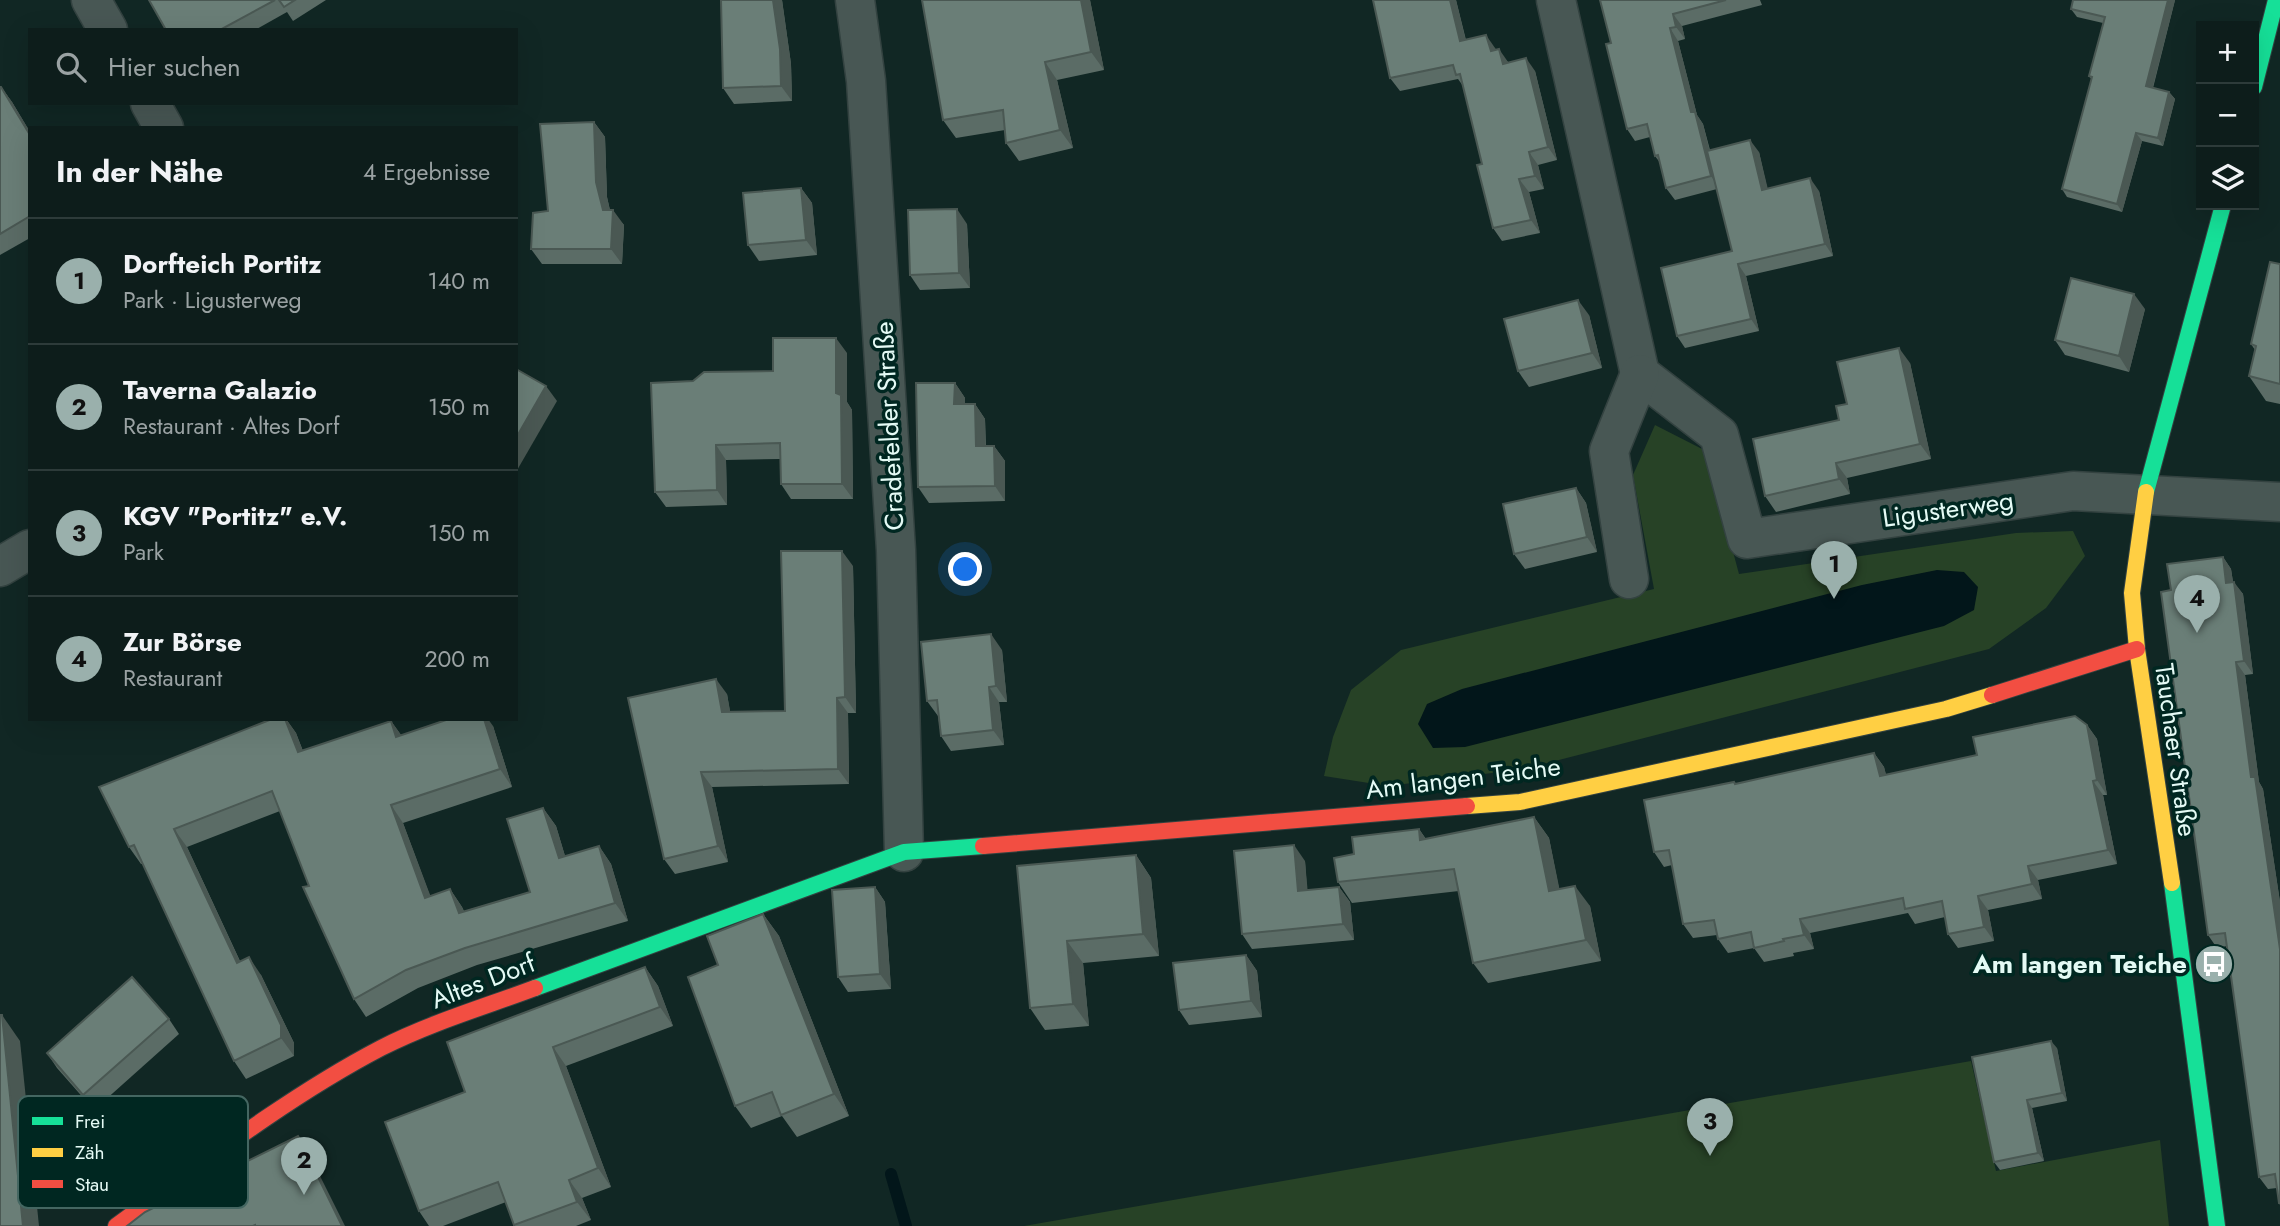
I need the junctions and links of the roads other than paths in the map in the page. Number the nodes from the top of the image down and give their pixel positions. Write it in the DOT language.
graph roads {
  1 [pos="90,0"];
  2 [pos="855,0"];
  3 [pos="1556,0"];
  4 [pos="2276,0"];
  5 [pos="107,28"];
  6 [pos="2255,84"];
  7 [pos="151,105"];
  8 [pos="163,126"];
  9 [pos="2222,210"];
  10 [pos="1640,374"];
  11 [pos="2146,494"];
  12 [pos="2280,502"];
  13 [pos="28,550"];
  14 [pos="0,567"];
  15 [pos="1629,579"];
  16 [pos="2137,649"];
  17 [pos="904,852"];
  18 [pos="248,1133"];
  19 [pos="141,1208"];
  20 [pos="116,1226"];
  21 [pos="2217,1226"];
  1 -- 5 [label="street"];
  2 -- 17 [label="street, Cradefelder Straße"];
  3 -- 10 [label="street"];
  4 -- 6 [label="street"];
  7 -- 8 [label="street"];
  9 -- 11 [label="street, Tauchaer Straße"];
  10 -- 11 [label="street, Ligusterweg"];
  10 -- 15 [label="street"];
  11 -- 12 [label="street"];
  11 -- 16 [label="street, Tauchaer Straße"];
  13 -- 14 [label="street"];
  16 -- 17 [label="street, Am langen Teiche"];
  16 -- 21 [label="street, Tauchaer Straße"];
  17 -- 18 [label="street, Altes Dorf"];
  19 -- 20 [label="street, Altes Dorf"];
}
